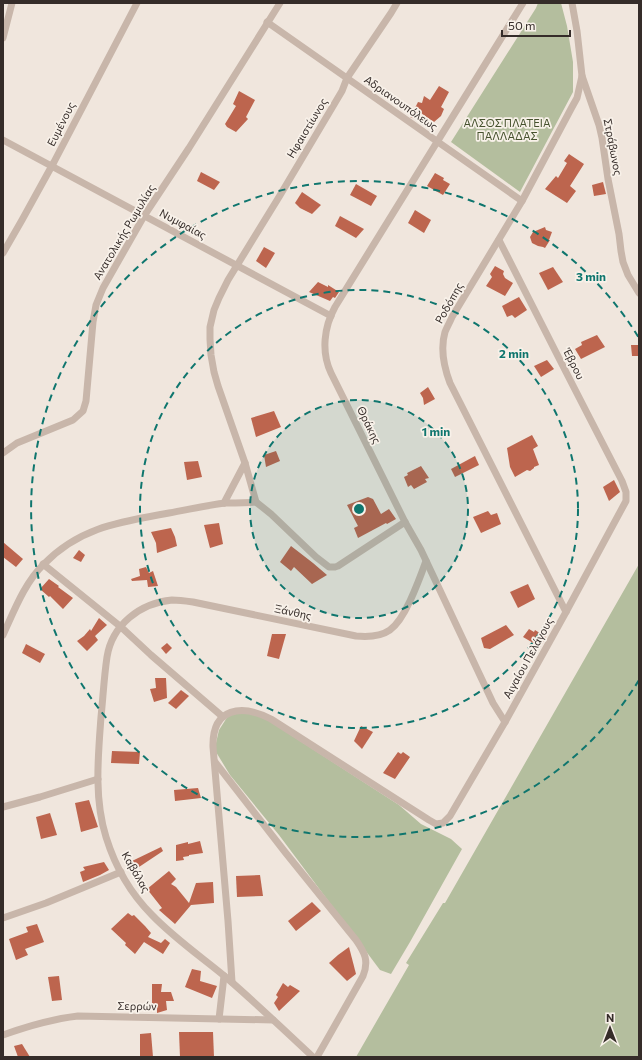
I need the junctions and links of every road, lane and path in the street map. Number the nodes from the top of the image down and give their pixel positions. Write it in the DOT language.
graph roads {
  1 [pos="12,3"];
  2 [pos="136,3"];
  3 [pos="280,3"];
  4 [pos="397,3"];
  5 [pos="523,3"];
  6 [pos="572,3"];
  7 [pos="267,22"];
  8 [pos="3,38"];
  9 [pos="582,76"];
  10 [pos="347,78"];
  11 [pos="3,140"];
  12 [pos="437,142"];
  13 [pos="51,166"];
  14 [pos="522,201"];
  15 [pos="144,216"];
  16 [pos="499,240"];
  17 [pos="3,253"];
  18 [pos="237,266"];
  19 [pos="639,294"];
  20 [pos="331,316"];
  21 [pos="3,453"];
  22 [pos="245,462"];
  23 [pos="626,499"];
  24 [pos="256,502"];
  25 [pos="224,503"];
  26 [pos="405,522"];
  27 [pos="426,561"];
  28 [pos="43,564"];
  29 [pos="566,612"];
  30 [pos="120,626"];
  31 [pos="3,635"];
  32 [pos="223,717"];
  33 [pos="505,722"];
  34 [pos="215,761"];
  35 [pos="98,779"];
  36 [pos="3,807"];
  37 [pos="121,872"];
  38 [pos="3,918"];
  39 [pos="224,976"];
  40 [pos="232,982"];
  41 [pos="219,1019"];
  42 [pos="274,1020"];
  43 [pos="3,1035"];
  44 [pos="313,1057"];
  45 [pos="318,1057"];
  1 -- 8 [label="street"];
  2 -- 13 [label="street, Ευμένους"];
  3 -- 7 [label="street, Ανατολικής Ρωμυλίας"];
  4 -- 10 [label="street, Ηφαιστίωνος"];
  5 -- 12 [label="street, Θράκης"];
  6 -- 9 [label="street, Στράβωνος"];
  7 -- 10 [label="street, Αδριανουπόλεως"];
  7 -- 15 [label="street, Ανατολικής Ρωμυλίας"];
  9 -- 14 [label="street, Ροδόπης"];
  9 -- 19 [label="street, Στράβωνος"];
  10 -- 12 [label="street, Αδριανουπόλεως"];
  10 -- 18 [label="street, Ηφαιστίωνος"];
  11 -- 13 [label="street, Νυμφαίας"];
  12 -- 14 [label="street, Αδριανουπόλεως"];
  12 -- 20 [label="street, Θράκης"];
  13 -- 15 [label="street, Νυμφαίας"];
  13 -- 17 [label="street, Ευμένους"];
  14 -- 16 [label="street, Ροδόπης"];
  15 -- 18 [label="street, Νυμφαίας"];
  15 -- 21 [label="street, Ανατολικής Ρωμυλίας"];
  16 -- 23 [label="street, Έβρου"];
  16 -- 29 [label="street, Ροδόπης"];
  18 -- 20 [label="street, Νυμφαίας"];
  18 -- 22 [label="street, Ηφαιστίωνος"];
  20 -- 26 [label="street, Θράκης"];
  22 -- 24 [label="street, Ηφαιστίωνος"];
  22 -- 25 [label="street"];
  23 -- 29 [label="street, Αιγαίου Πελάγους"];
  24 -- 25 [label="street"];
  24 -- 26 [label="street"];
  25 -- 28 [label="street"];
  26 -- 27 [label="street, Θράκης"];
  27 -- 30 [label="street, Ξάνθης"];
  27 -- 33 [label="street, Θράκης"];
  28 -- 30 [label="street"];
  28 -- 31 [label="street"];
  29 -- 33 [label="street, Αιγαίου Πελάγους"];
  30 -- 32 [label="street"];
  30 -- 35 [label="street, Καβάλας"];
  32 -- 33 [label="street, Αιγαίου Πελάγους"];
  32 -- 34 [label="street"];
  34 -- 40 [label="street"];
  34 -- 45 [label="street"];
  35 -- 36 [label="street"];
  35 -- 37 [label="street, Καβάλας"];
  37 -- 38 [label="street"];
  37 -- 39 [label="street, Καβάλας"];
  39 -- 40 [label="street, Καβάλας"];
  39 -- 41 [label="street"];
  40 -- 42 [label="street, Καβάλας"];
  41 -- 42 [label="street, Σερρών"];
  41 -- 43 [label="street, Σερρών"];
  42 -- 44 [label="street, Καβάλας"];
}
